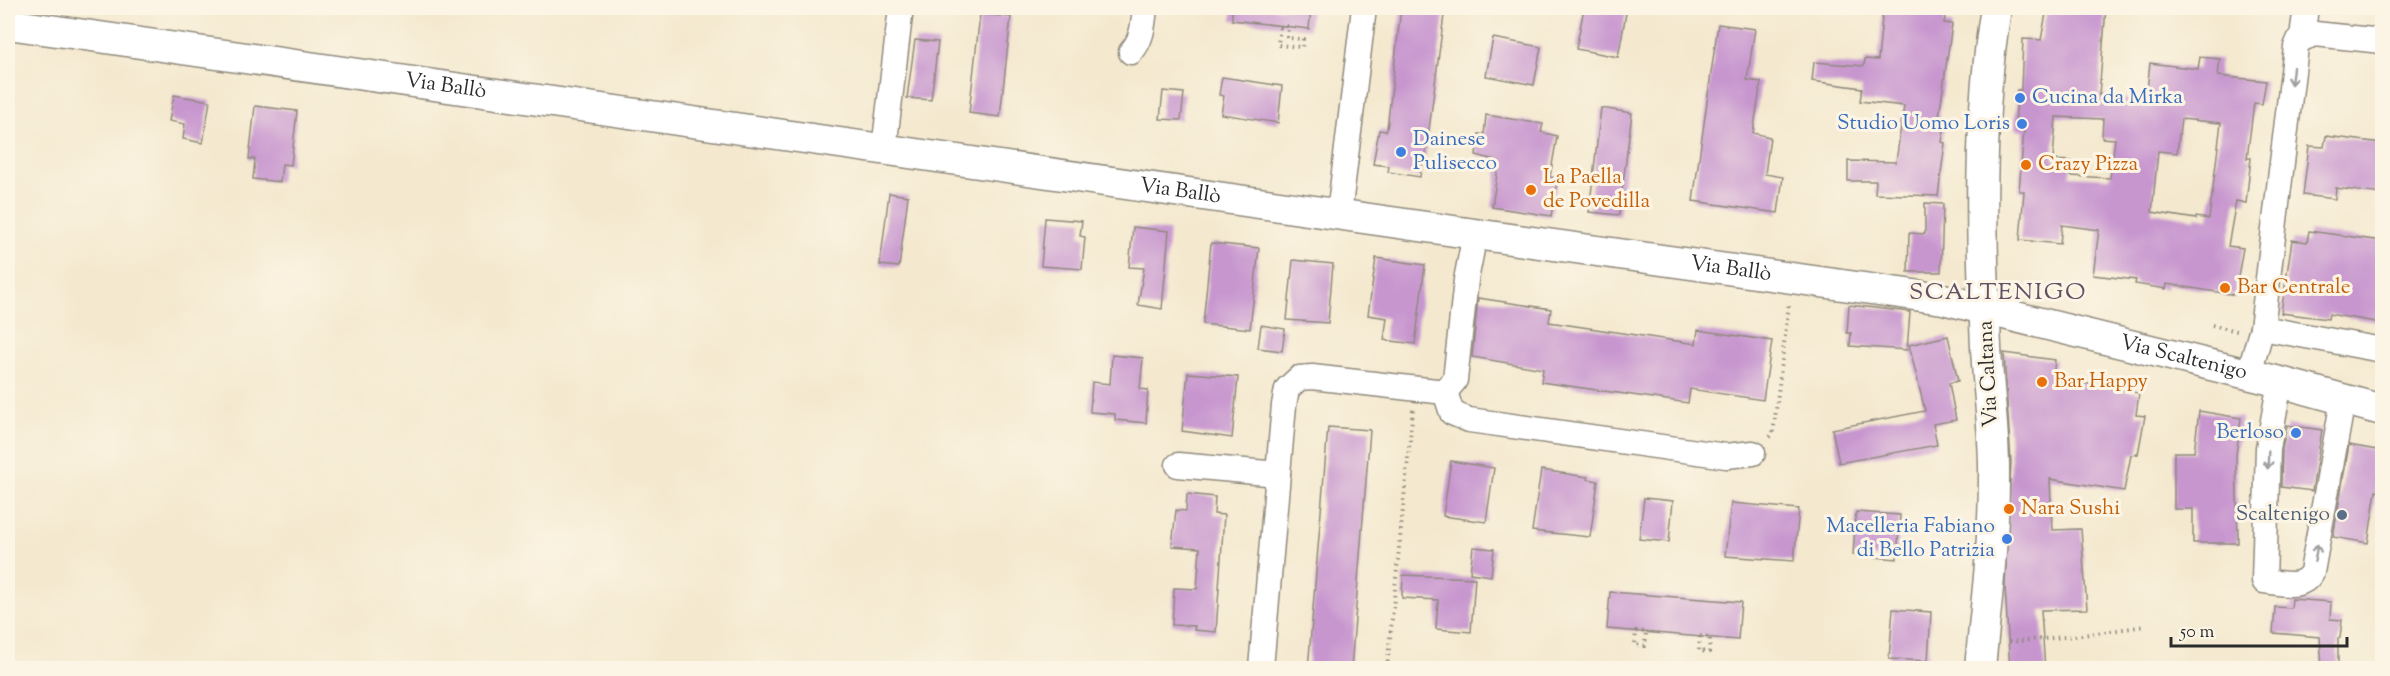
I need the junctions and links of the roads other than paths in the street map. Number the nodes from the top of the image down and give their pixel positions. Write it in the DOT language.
graph roads {
  1 [pos="901,8"];
  2 [pos="1145,8"];
  3 [pos="1364,8"];
  4 [pos="1996,8"];
  5 [pos="2306,8"];
  6 [pos="8,24"];
  7 [pos="2305,36"];
  8 [pos="2382,41"];
  9 [pos="1131,51"];
  10 [pos="884,149"];
  11 [pos="1339,214"];
  12 [pos="1475,234"];
  13 [pos="1985,308"];
  14 [pos="2252,330"];
  15 [pos="2382,350"];
  16 [pos="2249,374"];
  17 [pos="2280,382"];
  18 [pos="1437,392"];
  19 [pos="2343,400"];
  20 [pos="2382,410"];
  21 [pos="1753,453"];
  22 [pos="1178,465"];
  23 [pos="1278,474"];
  24 [pos="1982,654"];
  25 [pos="1261,669"];
  1 -- 10 [label="street"];
  2 -- 9 [label="street"];
  3 -- 11 [label="street"];
  4 -- 13 [label="main road, Via Caltana"];
  5 -- 7 [label="street"];
  6 -- 10 [label="main road, Via Ballò"];
  7 -- 8 [label="street"];
  7 -- 14 [label="street, one-way"];
  10 -- 11 [label="main road, Via Ballò"];
  11 -- 12 [label="main road, Via Ballò"];
  12 -- 13 [label="main road, Via Ballò"];
  12 -- 18 [label="street"];
  13 -- 16 [label="main road, Via Scaltenigo"];
  13 -- 24 [label="main road, Via Caltana"];
  14 -- 15 [label="street"];
  14 -- 16 [label="street"];
  16 -- 17 [label="main road, Via Scaltenigo"];
  17 -- 19 [label="main road, Via Scaltenigo"];
  17 -- 19 [label="street, one-way"];
  18 -- 21 [label="street"];
  18 -- 23 [label="street"];
  19 -- 20 [label="main road, Via Scaltenigo"];
  22 -- 23 [label="street"];
  23 -- 25 [label="street"];
}
